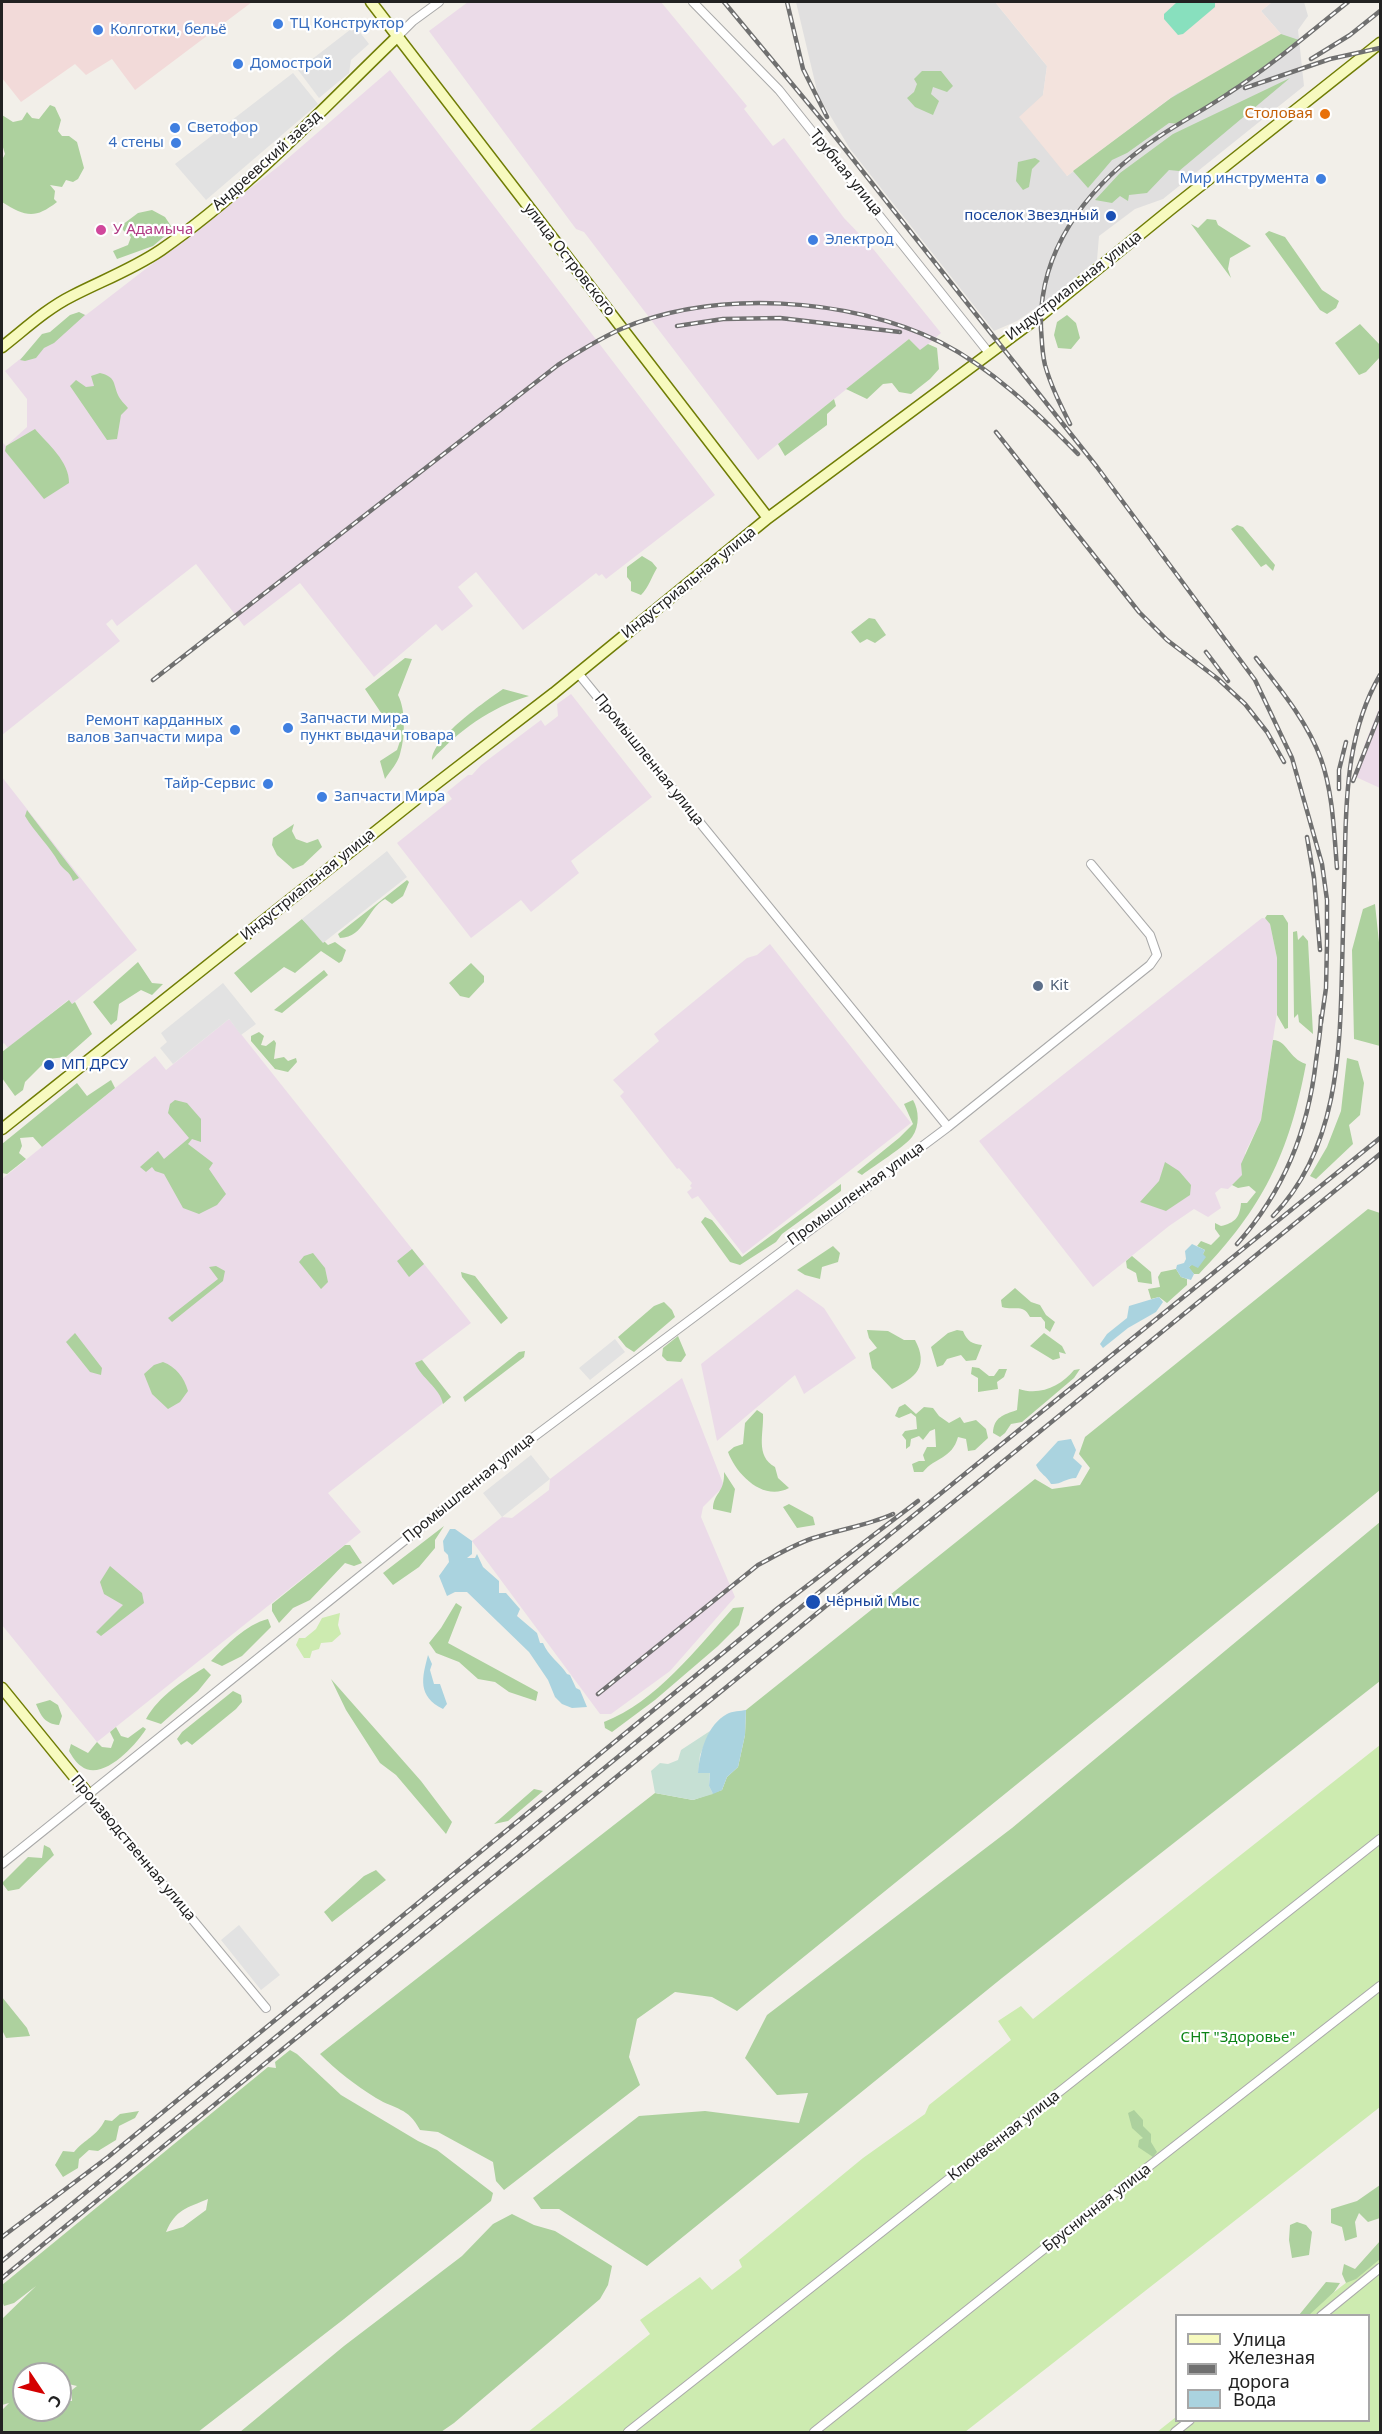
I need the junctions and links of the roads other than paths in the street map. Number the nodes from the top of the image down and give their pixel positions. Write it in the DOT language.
graph roads {
  1 [pos="371,2"];
  2 [pos="439,2"];
  3 [pos="693,2"];
  4 [pos="398,36"];
  5 [pos="1380,43"];
  6 [pos="2,347"];
  7 [pos="989,353"];
  8 [pos="768,518"];
  9 [pos="578,673"];
  10 [pos="1091,864"];
  11 [pos="948,1127"];
  12 [pos="2,1129"];
  13 [pos="2,1688"];
  14 [pos="89,1795"];
  15 [pos="1380,1839"];
  16 [pos="2,1864"];
  17 [pos="1380,1986"];
  18 [pos="266,2008"];
  19 [pos="1380,2268"];
  20 [pos="1323,2314"];
  21 [pos="1189,2422"];
  22 [pos="628,2433"];
  23 [pos="814,2433"];
  24 [pos="1175,2433"];
  1 -- 4 [label="main road, улица Островского"];
  2 -- 4 [label="street"];
  3 -- 7 [label="street, Трубная улица"];
  4 -- 6 [label="main road, Андреевский заезд"];
  4 -- 8 [label="main road, улица Островского"];
  5 -- 7 [label="main road, Индустриальная улица"];
  7 -- 8 [label="main road, Индустриальная улица"];
  8 -- 9 [label="main road, Индустриальная улица"];
  9 -- 11 [label="street, Промышленная улица"];
  9 -- 12 [label="main road, Индустриальная улица"];
  10 -- 11 [label="street, Промышленная улица"];
  11 -- 14 [label="street, Промышленная улица"];
  13 -- 14 [label="main road, Производственная улица"];
  14 -- 16 [label="street, Промышленная улица"];
  14 -- 18 [label="street, Производственная улица"];
  15 -- 22 [label="street, Клюквенная улица"];
  17 -- 23 [label="street, Брусничная улица"];
  19 -- 20 [label="street"];
  21 -- 24 [label="street"];
}
